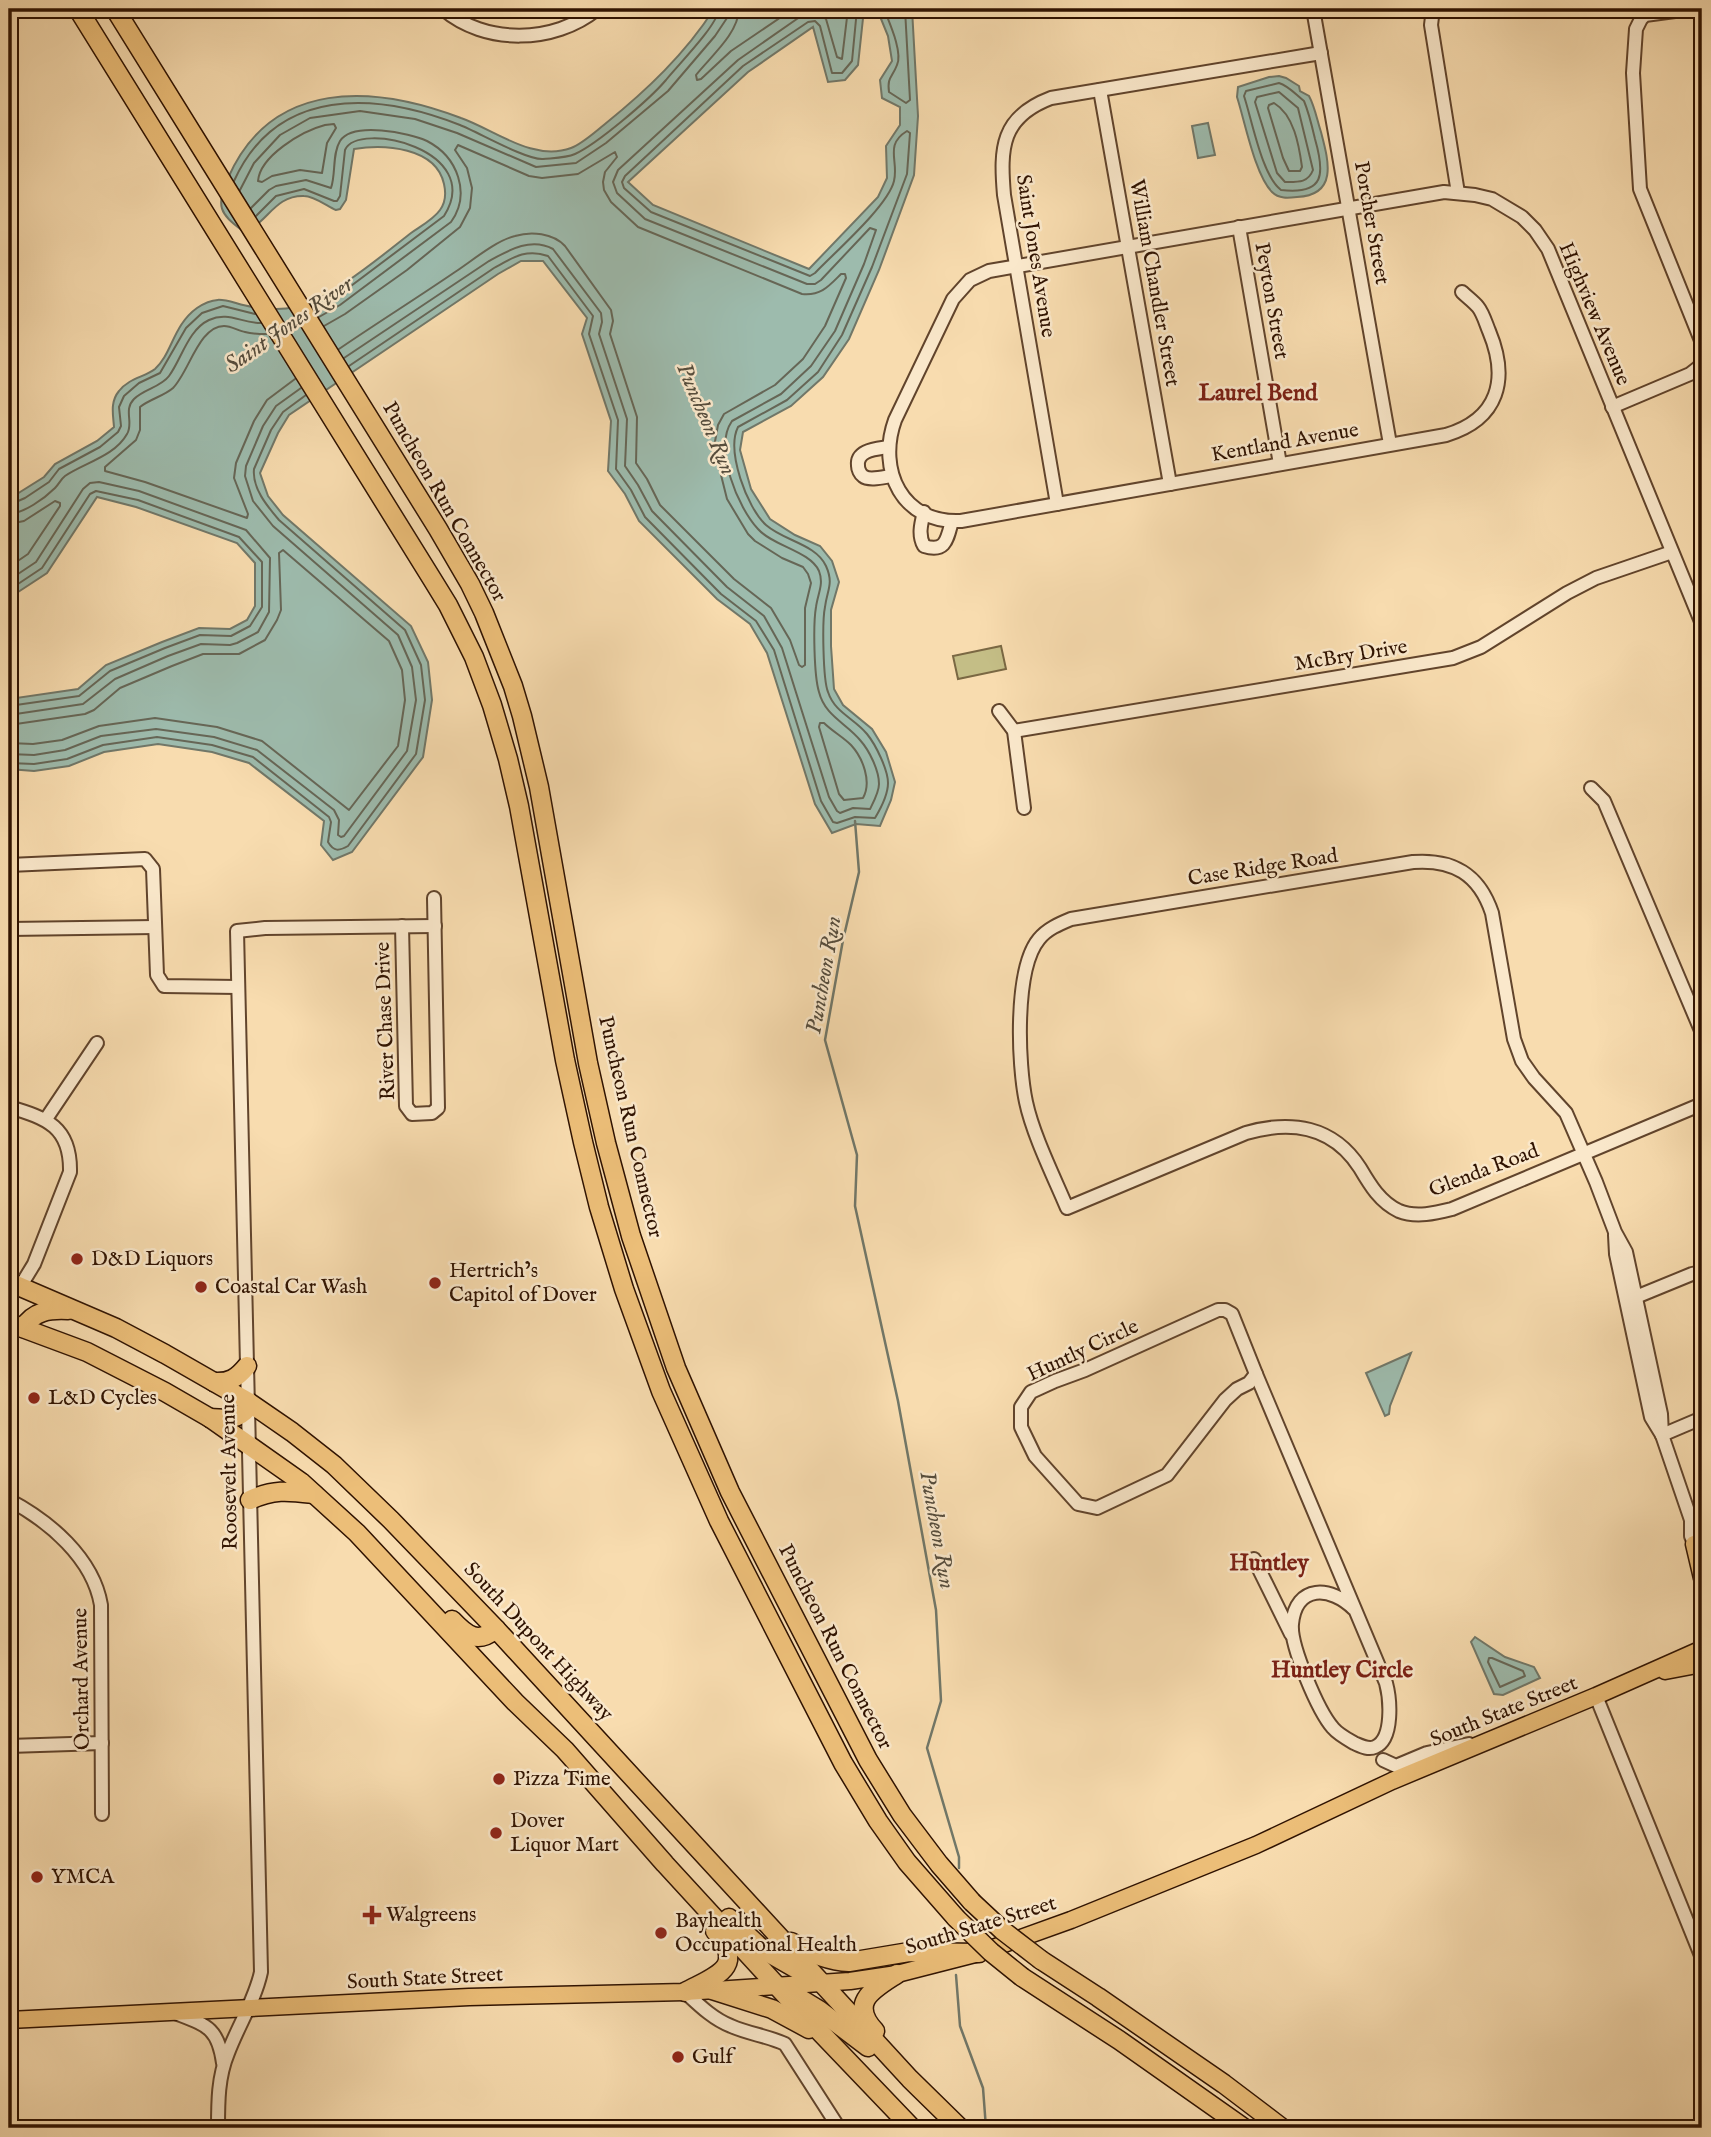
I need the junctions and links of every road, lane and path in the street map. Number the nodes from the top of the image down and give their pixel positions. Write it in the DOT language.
graph roads {
  1 [pos="78,9"];
  2 [pos="115,9"];
  3 [pos="443,9"];
  4 [pos="597,9"];
  5 [pos="1313,9"];
  6 [pos="1433,9"];
  7 [pos="1690,9"];
  8 [pos="1321,54"];
  9 [pos="1100,90"];
  10 [pos="1458,193"];
  11 [pos="1349,208"];
  12 [pos="1239,227"];
  13 [pos="1128,247"];
  14 [pos="1016,266"];
  15 [pos="1462,292"];
  16 [pos="1702,343"];
  17 [pos="1702,361"];
  18 [pos="1612,407"];
  19 [pos="1390,444"];
  20 [pos="888,447"];
  21 [pos="1280,464"];
  22 [pos="891,477"];
  23 [pos="1170,484"];
  24 [pos="1057,503"];
  25 [pos="924,512"];
  26 [pos="953,521"];
  27 [pos="1672,552"];
  28 [pos="1702,624"];
  29 [pos="999,711"];
  30 [pos="1014,731"];
  31 [pos="1591,788"];
  32 [pos="1024,808"];
  33 [pos="9,865"];
  34 [pos="434,898"];
  35 [pos="402,926"];
  36 [pos="435,926"];
  37 [pos="155,927"];
  38 [pos="9,929"];
  39 [pos="237,931"];
  40 [pos="238,987"];
  41 [pos="1702,1033"];
  42 [pos="97,1043"];
  43 [pos="1702,1104"];
  44 [pos="9,1107"];
  45 [pos="46,1119"];
  46 [pos="1584,1153"];
  47 [pos="1067,1208"];
  48 [pos="1702,1272"];
  49 [pos="13,1288"];
  50 [pos="1631,1299"];
  51 [pos="79,1311"];
  52 [pos="16,1325"];
  53 [pos="247,1366"];
  54 [pos="1256,1374"];
  55 [pos="214,1382"];
  56 [pos="248,1404"];
  57 [pos="210,1418"];
  58 [pos="1702,1418"];
  59 [pos="1662,1435"];
  60 [pos="248,1444"];
  61 [pos="314,1494"];
  62 [pos="9,1500"];
  63 [pos="250,1500"];
  64 [pos="1698,1540"];
  65 [pos="369,1546"];
  66 [pos="1333,1556"];
  67 [pos="1254,1559"];
  68 [pos="1702,1564"];
  69 [pos="1702,1578"];
  70 [pos="1318,1592"];
  71 [pos="1354,1609"];
  72 [pos="496,1629"];
  73 [pos="1293,1637"];
  74 [pos="1700,1652"];
  75 [pos="1596,1696"];
  76 [pos="1496,1737"];
  77 [pos="102,1743"];
  78 [pos="9,1746"];
  79 [pos="1377,1747"];
  80 [pos="565,1750"];
  81 [pos="1383,1760"];
  82 [pos="1392,1781"];
  83 [pos="102,1814"];
  84 [pos="665,1864"];
  85 [pos="769,1925"];
  86 [pos="979,1953"];
  87 [pos="1702,1958"];
  88 [pos="897,1974"];
  89 [pos="820,1982"];
  90 [pos="776,1984"];
  91 [pos="712,1990"];
  92 [pos="685,1992"];
  93 [pos="247,2008"];
  94 [pos="171,2012"];
  95 [pos="9,2020"];
  96 [pos="827,2039"];
  97 [pos="223,2066"];
  98 [pos="910,2079"];
  99 [pos="218,2128"];
  100 [pos="839,2128"];
  101 [pos="912,2128"];
  102 [pos="960,2128"];
  103 [pos="1244,2128"];
  104 [pos="1282,2128"];
  1 -- 103 [label="highway, bridge"];
  2 -- 104 [label="highway, Puncheon Run Connector, bridge"];
  3 -- 4 [label="street"];
  5 -- 8 [label="street, Porcher Street"];
  6 -- 10 [label="street"];
  7 -- 16 [label="street"];
  8 -- 9 [label="street, Saint Jones Avenue"];
  8 -- 11 [label="street, Porcher Street"];
  9 -- 13 [label="street, William Chandler Street"];
  9 -- 14 [label="street, Saint Jones Avenue"];
  10 -- 11 [label="street, Highview Avenue"];
  10 -- 18 [label="street, Highview Avenue"];
  11 -- 12 [label="street, Highview Avenue"];
  11 -- 19 [label="street, Porcher Street"];
  12 -- 13 [label="street"];
  12 -- 21 [label="street, Peyton Street"];
  13 -- 14 [label="street"];
  13 -- 23 [label="street, William Chandler Street"];
  14 -- 20 [label="street"];
  14 -- 24 [label="street, Saint Jones Avenue"];
  15 -- 19 [label="street, Kentland Avenue"];
  17 -- 18 [label="street"];
  18 -- 27 [label="street, Highview Avenue"];
  19 -- 21 [label="street, Kentland Avenue"];
  20 -- 22 [label="street"];
  20 -- 22 [label="street"];
  21 -- 23 [label="street, Kentland Avenue"];
  22 -- 25 [label="street, Kentland Avenue"];
  23 -- 24 [label="street, Kentland Avenue"];
  24 -- 26 [label="street, Kentland Avenue"];
  25 -- 26 [label="street, Kentland Avenue"];
  25 -- 26 [label="street"];
  27 -- 28 [label="street, Highview Avenue"];
  27 -- 30 [label="street, McBry Drive"];
  29 -- 30 [label="street"];
  30 -- 32 [label="street"];
  31 -- 41 [label="street"];
  33 -- 37 [label="street"];
  34 -- 36 [label="street, River Chase Drive"];
  35 -- 36 [label="street, River Chase Drive"];
  35 -- 36 [label="street, River Chase Drive"];
  35 -- 39 [label="street, River Chase Drive"];
  37 -- 38 [label="street"];
  37 -- 40 [label="street"];
  39 -- 40 [label="street, Roosevelt Avenue"];
  40 -- 53 [label="street, Roosevelt Avenue"];
  42 -- 45 [label="street"];
  43 -- 46 [label="street, Glenda Road"];
  44 -- 45 [label="street"];
  45 -- 49 [label="street"];
  46 -- 47 [label="street, Glenda Road"];
  46 -- 47 [label="street, Case Ridge Road"];
  46 -- 50 [label="street, Case Ridge Road"];
  48 -- 50 [label="street"];
  49 -- 51 [label="highway, South Dupont Highway"];
  50 -- 59 [label="street, Case Ridge Road"];
  51 -- 52 [label="highway"];
  51 -- 55 [label="highway, South Dupont Highway"];
  52 -- 57 [label="highway"];
  53 -- 55 [label="highway"];
  53 -- 56 [label="street, Roosevelt Avenue"];
  54 -- 54 [label="street, Huntly Circle"];
  54 -- 66 [label="street, Huntly Circle"];
  55 -- 56 [label="highway, South Dupont Highway"];
  56 -- 57 [label="highway"];
  56 -- 60 [label="street, Roosevelt Avenue"];
  56 -- 72 [label="highway, South Dupont Highway"];
  57 -- 60 [label="highway"];
  58 -- 59 [label="street"];
  59 -- 64 [label="street, Case Ridge Road"];
  60 -- 61 [label="highway"];
  60 -- 63 [label="street, Roosevelt Avenue"];
  61 -- 63 [label="highway"];
  61 -- 65 [label="highway"];
  62 -- 77 [label="street, Orchard Avenue"];
  63 -- 93 [label="street, Roosevelt Avenue"];
  64 -- 68 [label="street, Case Ridge Road"];
  64 -- 69 [label="main road"];
  65 -- 72 [label="highway"];
  65 -- 80 [label="highway"];
  66 -- 70 [label="street"];
  66 -- 71 [label="street, Huntly Circle"];
  67 -- 73 [label="street"];
  70 -- 71 [label="street"];
  70 -- 73 [label="street"];
  71 -- 79 [label="street, Huntly Circle"];
  72 -- 85 [label="highway, South Dupont Highway"];
  73 -- 79 [label="street"];
  74 -- 75 [label="main road, South State Street"];
  75 -- 76 [label="main road, South State Street"];
  75 -- 87 [label="street"];
  76 -- 81 [label="street"];
  76 -- 82 [label="main road, South State Street"];
  77 -- 78 [label="street"];
  77 -- 83 [label="street, Orchard Avenue"];
  79 -- 81 [label="street"];
  80 -- 84 [label="highway"];
  80 -- 89 [label="highway"];
  81 -- 82 [label="street"];
  82 -- 86 [label="main road, South State Street"];
  84 -- 90 [label="highway"];
  84 -- 92 [label="highway"];
  85 -- 86 [label="highway"];
  85 -- 89 [label="highway, South Dupont Highway"];
  86 -- 88 [label="main road, South State Street"];
  88 -- 89 [label="main road, South State Street"];
  88 -- 102 [label="highway"];
  89 -- 90 [label="main road, South State Street"];
  89 -- 98 [label="highway, South Dupont Highway"];
  90 -- 91 [label="main road, South State Street"];
  90 -- 96 [label="highway"];
  90 -- 98 [label="highway"];
  91 -- 92 [label="main road, South State Street"];
  91 -- 96 [label="highway"];
  92 -- 93 [label="main road, South State Street"];
  92 -- 100 [label="street"];
  93 -- 94 [label="main road, South State Street"];
  93 -- 97 [label="street, Roosevelt Avenue"];
  94 -- 95 [label="main road, South State Street"];
  94 -- 97 [label="street"];
  96 -- 101 [label="highway"];
  97 -- 99 [label="street"];
  98 -- 102 [label="highway, South Dupont Highway"];
}
